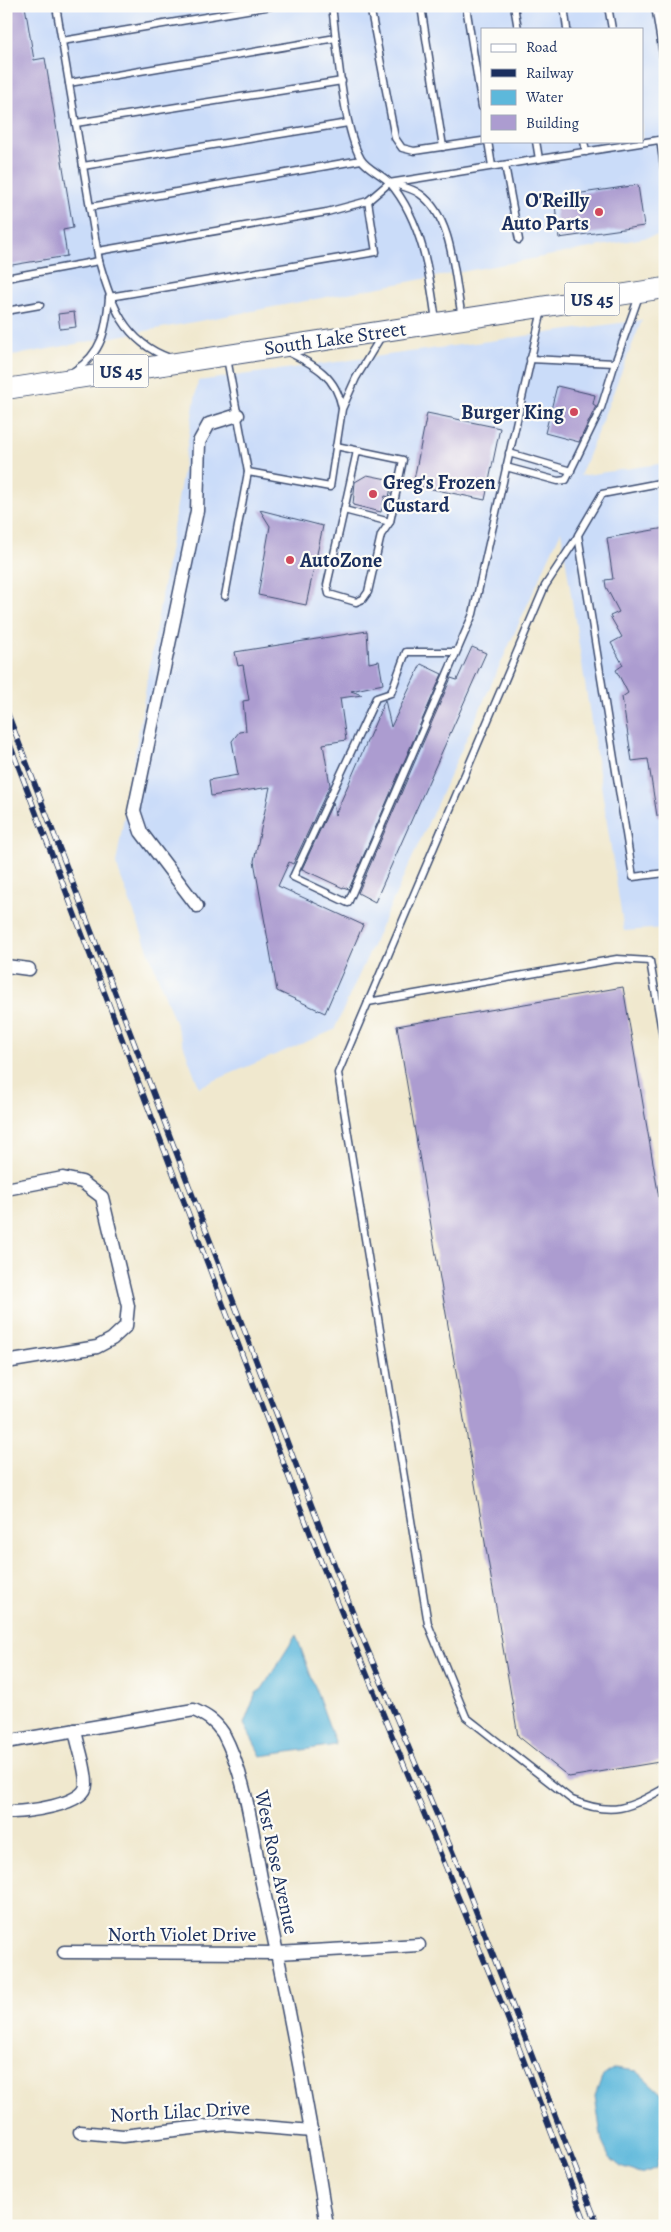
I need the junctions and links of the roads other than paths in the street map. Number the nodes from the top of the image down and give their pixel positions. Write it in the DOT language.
graph roads {
  1 [pos="56,6"];
  2 [pos="271,6"];
  3 [pos="332,6"];
  4 [pos="370,6"];
  5 [pos="421,6"];
  6 [pos="466,6"];
  7 [pos="514,6"];
  8 [pos="564,6"];
  9 [pos="608,6"];
  10 [pos="655,6"];
  11 [pos="518,28"];
  12 [pos="567,28"];
  13 [pos="612,28"];
  14 [pos="336,38"];
  15 [pos="62,41"];
  16 [pos="665,67"];
  17 [pos="342,81"];
  18 [pos="69,83"];
  19 [pos="481,101"];
  20 [pos="348,122"];
  21 [pos="76,123"];
  22 [pos="662,140"];
  23 [pos="481,141"];
  24 [pos="488,142"];
  25 [pos="536,142"];
  26 [pos="584,142"];
  27 [pos="644,142"];
  28 [pos="630,143"];
  29 [pos="443,147"];
  30 [pos="586,152"];
  31 [pos="539,159"];
  32 [pos="361,160"];
  33 [pos="505,165"];
  34 [pos="83,166"];
  35 [pos="492,166"];
  36 [pos="665,173"];
  37 [pos="389,183"];
  38 [pos="368,201"];
  39 [pos="90,207"];
  40 [pos="519,240"];
  41 [pos="98,250"];
  42 [pos="100,261"];
  43 [pos="6,278"];
  44 [pos="665,288"];
  45 [pos="641,291"];
  46 [pos="109,297"];
  47 [pos="40,305"];
  48 [pos="542,306"];
  49 [pos="6,311"];
  50 [pos="462,319"];
  51 [pos="436,323"];
  52 [pos="385,330"];
  53 [pos="278,346"];
  54 [pos="226,354"];
  55 [pos="530,359"];
  56 [pos="181,361"];
  57 [pos="615,362"];
  58 [pos="61,380"];
  59 [pos="6,389"];
  60 [pos="342,410"];
  61 [pos="238,415"];
  62 [pos="336,446"];
  63 [pos="358,451"];
  64 [pos="509,453"];
  65 [pos="506,467"];
  66 [pos="571,471"];
  67 [pos="248,472"];
  68 [pos="665,482"];
  69 [pos="344,510"];
  70 [pos="390,522"];
  71 [pos="578,536"];
  72 [pos="225,596"];
  73 [pos="455,652"];
  74 [pos="665,873"];
  75 [pos="197,906"];
  76 [pos="6,966"];
  77 [pos="29,969"];
  78 [pos="368,1002"];
  79 [pos="665,1050"];
  80 [pos="6,1188"];
  81 [pos="6,1362"];
  82 [pos="74,1730"];
  83 [pos="6,1742"];
  84 [pos="665,1788"];
  85 [pos="6,1812"];
  86 [pos="419,1945"];
  87 [pos="64,1952"];
  88 [pos="277,1953"];
  89 [pos="312,2131"];
  90 [pos="80,2132"];
  91 [pos="327,2226"];
  1 -- 15 [label="lane"];
  2 -- 15 [label="lane"];
  3 -- 14 [label="lane"];
  4 -- 29 [label="lane"];
  5 -- 29 [label="lane"];
  6 -- 19 [label="lane"];
  7 -- 11 [label="lane"];
  8 -- 12 [label="lane"];
  9 -- 13 [label="lane"];
  10 -- 16 [label="lane"];
  14 -- 17 [label="lane"];
  14 -- 18 [label="lane"];
  15 -- 18 [label="lane"];
  17 -- 20 [label="lane"];
  17 -- 21 [label="lane"];
  18 -- 21 [label="lane"];
  20 -- 32 [label="lane"];
  20 -- 34 [label="lane"];
  21 -- 34 [label="lane"];
  22 -- 27 [label="lane"];
  22 -- 36 [label="lane"];
  23 -- 29 [label="lane"];
  24 -- 35 [label="lane"];
  25 -- 31 [label="lane"];
  26 -- 30 [label="lane"];
  28 -- 30 [label="lane"];
  30 -- 31 [label="lane"];
  31 -- 33 [label="lane"];
  32 -- 37 [label="lane"];
  32 -- 39 [label="lane"];
  33 -- 35 [label="lane"];
  33 -- 40 [label="lane"];
  34 -- 39 [label="lane"];
  35 -- 37 [label="lane"];
  37 -- 38 [label="lane"];
  37 -- 50 [label="lane"];
  37 -- 51 [label="lane"];
  38 -- 41 [label="lane"];
  38 -- 46 [label="lane"];
  39 -- 41 [label="lane"];
  41 -- 42 [label="lane"];
  42 -- 43 [label="lane"];
  42 -- 46 [label="lane"];
  44 -- 45 [label="main road, South Lake Street / US 45"];
  45 -- 48 [label="main road, South Lake Street / US 45"];
  45 -- 57 [label="lane"];
  46 -- 56 [label="lane"];
  46 -- 58 [label="lane"];
  47 -- 49 [label="lane"];
  48 -- 50 [label="main road, South Lake Street / US 45"];
  48 -- 55 [label="lane"];
  50 -- 51 [label="main road, South Lake Street / US 45"];
  51 -- 52 [label="main road, South Lake Street / US 45"];
  52 -- 53 [label="main road, South Lake Street / US 45"];
  52 -- 60 [label="lane"];
  53 -- 54 [label="main road, South Lake Street / US 45"];
  53 -- 60 [label="lane"];
  54 -- 56 [label="main road, South Lake Street / US 45"];
  54 -- 61 [label="lane"];
  55 -- 57 [label="lane"];
  55 -- 64 [label="lane"];
  56 -- 58 [label="main road, South Lake Street / US 45"];
  57 -- 66 [label="lane"];
  58 -- 59 [label="main road, South Lake Street / US 45"];
  60 -- 62 [label="lane"];
  61 -- 67 [label="lane"];
  61 -- 75 [label="street"];
  62 -- 63 [label="lane"];
  62 -- 67 [label="lane"];
  63 -- 69 [label="lane"];
  63 -- 70 [label="lane"];
  64 -- 65 [label="lane"];
  64 -- 66 [label="lane"];
  65 -- 66 [label="lane"];
  65 -- 73 [label="lane"];
  67 -- 72 [label="lane"];
  68 -- 71 [label="lane"];
  69 -- 70 [label="lane"];
  69 -- 70 [label="lane"];
  71 -- 74 [label="lane"];
  71 -- 78 [label="lane"];
  73 -- 73 [label="lane"];
  76 -- 77 [label="street"];
  78 -- 79 [label="lane"];
  78 -- 84 [label="lane"];
  80 -- 81 [label="street"];
  82 -- 83 [label="street, West Rose Avenue"];
  82 -- 85 [label="street"];
  82 -- 88 [label="street, West Rose Avenue"];
  86 -- 88 [label="street, North Violet Drive"];
  87 -- 88 [label="street, North Violet Drive"];
  88 -- 89 [label="street, West Rose Avenue"];
  89 -- 90 [label="street, North Lilac Drive"];
  89 -- 91 [label="street, West Rose Avenue"];
}
